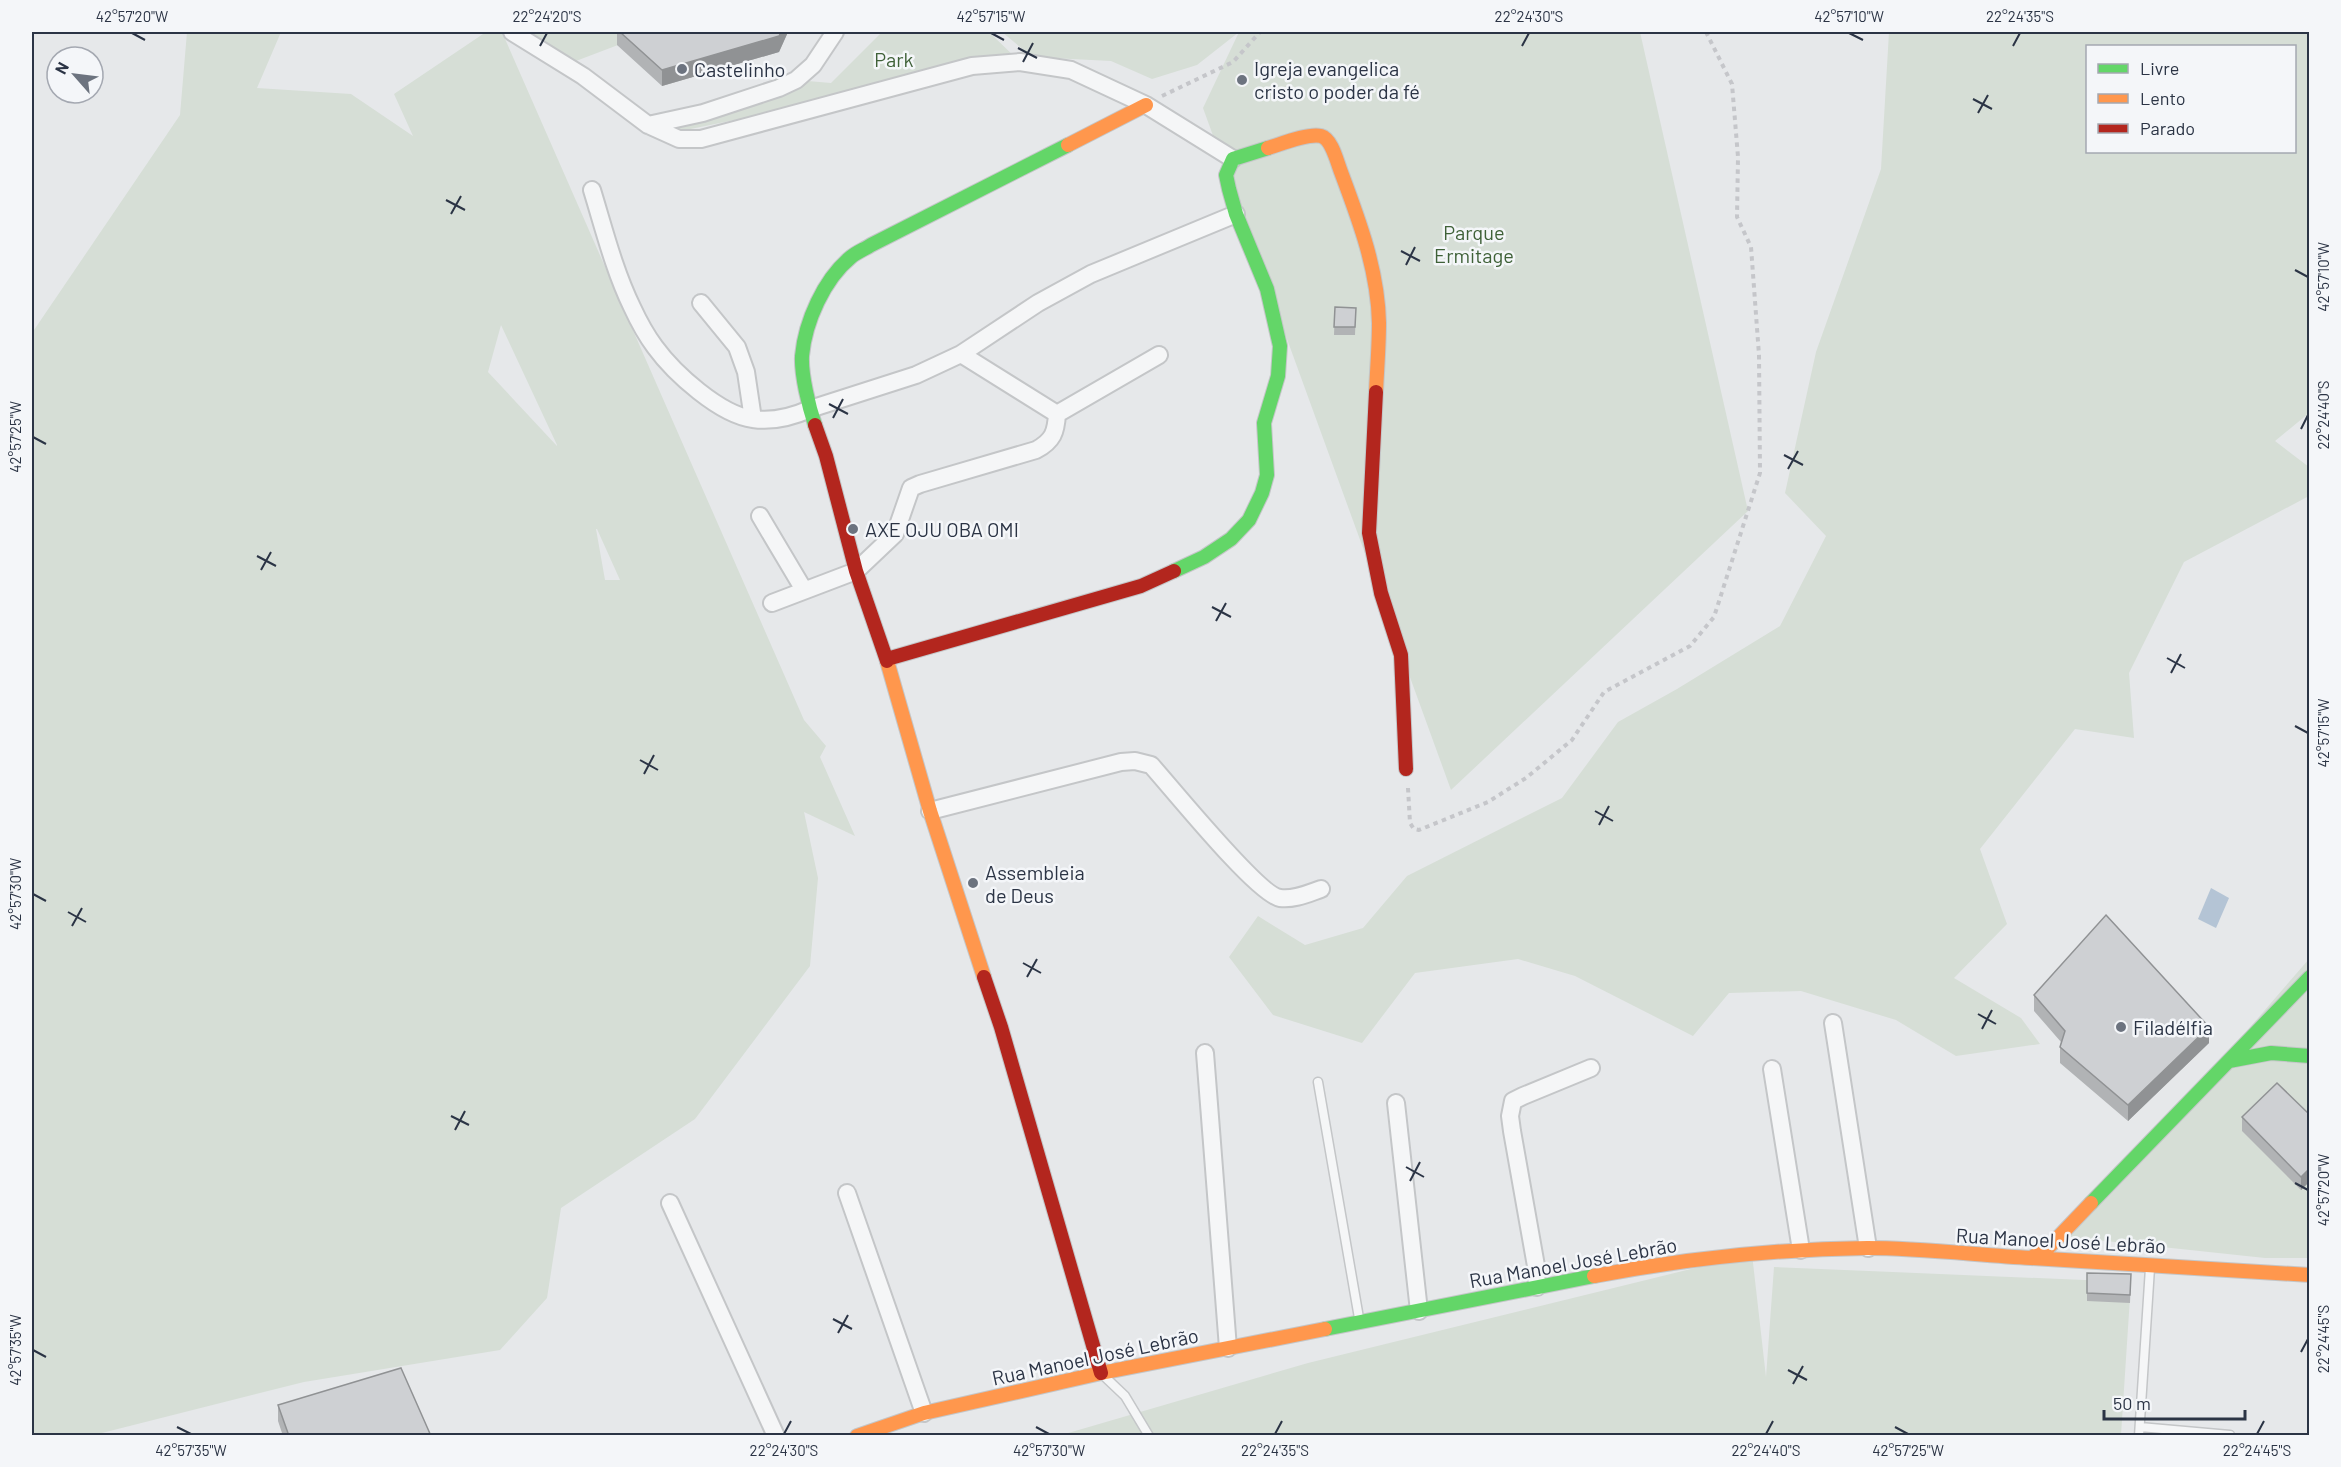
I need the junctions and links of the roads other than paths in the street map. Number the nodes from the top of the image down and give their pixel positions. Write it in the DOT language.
graph roads {
  1 [pos="512,32"];
  2 [pos="835,32"];
  3 [pos="1146,105"];
  4 [pos="648,125"];
  5 [pos="1233,159"];
  6 [pos="592,190"];
  7 [pos="1236,214"];
  8 [pos="701,303"];
  9 [pos="961,354"];
  10 [pos="1159,355"];
  11 [pos="810,409"];
  12 [pos="1057,414"];
  13 [pos="753,419"];
  14 [pos="760,516"];
  15 [pos="856,571"];
  16 [pos="804,590"];
  17 [pos="772,603"];
  18 [pos="887,659"];
  19 [pos="1406,769"];
  20 [pos="930,811"];
  21 [pos="1321,889"];
  22 [pos="2310,977"];
  23 [pos="1833,1023"];
  24 [pos="1205,1053"];
  25 [pos="2310,1056"];
  26 [pos="2229,1061"];
  27 [pos="1591,1068"];
  28 [pos="1772,1069"];
  29 [pos="1318,1082"];
  30 [pos="1396,1103"];
  31 [pos="847,1193"];
  32 [pos="670,1203"];
  33 [pos="1868,1248"];
  34 [pos="1801,1250"];
  35 [pos="2031,1258"];
  36 [pos="2150,1264"];
  37 [pos="2310,1275"];
  38 [pos="1537,1287"];
  39 [pos="1419,1311"];
  40 [pos="1359,1321"];
  41 [pos="1228,1348"];
  42 [pos="1101,1373"];
  43 [pos="924,1413"];
  44 [pos="2140,1431"];
  45 [pos="2230,1435"];
  46 [pos="776,1436"];
  47 [pos="857,1436"];
  48 [pos="1149,1436"];
  1 -- 4 [label="street"];
  2 -- 4 [label="street"];
  3 -- 4 [label="street"];
  3 -- 5 [label="street"];
  3 -- 11 [label="street"];
  5 -- 7 [label="street"];
  5 -- 19 [label="street"];
  6 -- 13 [label="street"];
  7 -- 9 [label="street"];
  7 -- 18 [label="street"];
  8 -- 13 [label="street"];
  9 -- 11 [label="street"];
  9 -- 12 [label="street"];
  10 -- 12 [label="street"];
  11 -- 13 [label="street"];
  11 -- 15 [label="street"];
  12 -- 15 [label="street"];
  14 -- 16 [label="street"];
  15 -- 16 [label="street"];
  15 -- 18 [label="street"];
  16 -- 17 [label="street"];
  18 -- 20 [label="street"];
  20 -- 21 [label="street"];
  20 -- 42 [label="street"];
  22 -- 26 [label="street"];
  23 -- 33 [label="street"];
  24 -- 41 [label="street"];
  25 -- 26 [label="street"];
  26 -- 35 [label="street"];
  27 -- 38 [label="street"];
  28 -- 34 [label="street"];
  29 -- 40 [label="lane"];
  30 -- 39 [label="street"];
  31 -- 43 [label="street"];
  32 -- 46 [label="street"];
  33 -- 34 [label="street, Rua Manoel José Lebrão"];
  33 -- 35 [label="street, Rua Manoel José Lebrão"];
  34 -- 38 [label="street, Rua Manoel José Lebrão"];
  35 -- 36 [label="street, Rua Manoel José Lebrão"];
  36 -- 37 [label="street, Rua Manoel José Lebrão"];
  36 -- 44 [label="lane"];
  38 -- 39 [label="street, Rua Manoel José Lebrão"];
  39 -- 40 [label="street, Rua Manoel José Lebrão"];
  40 -- 41 [label="street, Rua Manoel José Lebrão"];
  41 -- 42 [label="street, Rua Manoel José Lebrão"];
  42 -- 43 [label="street, Rua Manoel José Lebrão"];
  42 -- 48 [label="lane"];
  43 -- 47 [label="street, Rua Manoel José Lebrão"];
  44 -- 45 [label="lane"];
}
